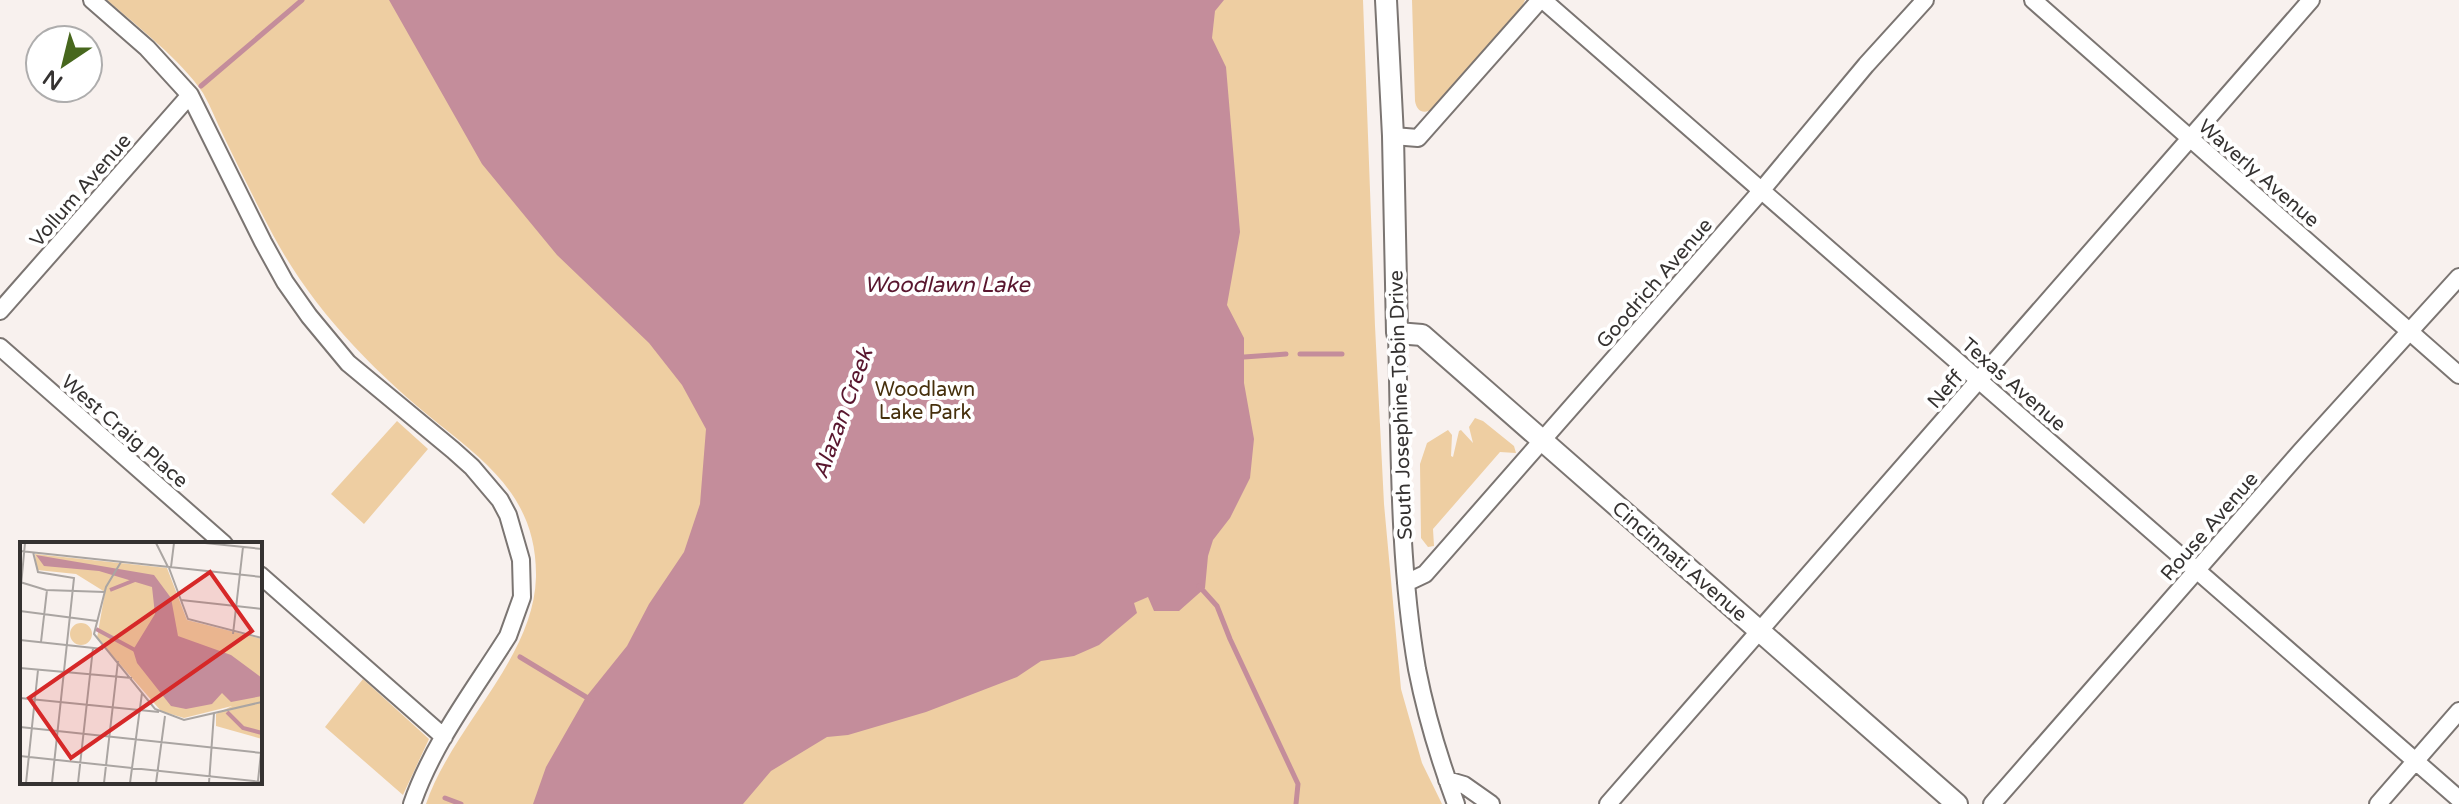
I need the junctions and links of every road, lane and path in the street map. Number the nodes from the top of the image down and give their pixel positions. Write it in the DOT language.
graph roads {
  1 [pos="92,0"];
  2 [pos="1386,0"];
  3 [pos="1541,0"];
  4 [pos="1925,0"];
  5 [pos="2033,0"];
  6 [pos="2311,0"];
  7 [pos="190,95"];
  8 [pos="1393,136"];
  9 [pos="2189,138"];
  10 [pos="1761,191"];
  11 [pos="2459,277"];
  12 [pos="0,311"];
  13 [pos="2411,332"];
  14 [pos="1397,333"];
  15 [pos="0,347"];
  16 [pos="2459,375"];
  17 [pos="1979,380"];
  18 [pos="1541,440"];
  19 [pos="222,542"];
  20 [pos="2197,570"];
  21 [pos="262,577"];
  22 [pos="1406,583"];
  23 [pos="1760,631"];
  24 [pos="2459,711"];
  25 [pos="444,737"];
  26 [pos="2415,761"];
  27 [pos="1447,780"];
  28 [pos="2459,799"];
  29 [pos="412,804"];
  30 [pos="1456,804"];
  31 [pos="1491,804"];
  32 [pos="1608,804"];
  33 [pos="1957,804"];
  34 [pos="1992,804"];
  35 [pos="2378,804"];
  1 -- 7 [label="street"];
  2 -- 8 [label="street, South Josephine Tobin Drive"];
  3 -- 8 [label="street"];
  3 -- 10 [label="street, Texas Avenue"];
  4 -- 10 [label="street, Goodrich Avenue"];
  5 -- 9 [label="street, Waverly Avenue"];
  6 -- 9 [label="street, Neff"];
  7 -- 12 [label="street, Vollum Avenue"];
  7 -- 25 [label="street"];
  8 -- 14 [label="street, South Josephine Tobin Drive"];
  9 -- 13 [label="street, Waverly Avenue"];
  9 -- 17 [label="street, Neff"];
  10 -- 17 [label="street, Texas Avenue"];
  10 -- 18 [label="street, Goodrich Avenue"];
  11 -- 13 [label="street, Rouse Avenue"];
  13 -- 16 [label="street, Waverly Avenue"];
  13 -- 20 [label="street, Rouse Avenue"];
  14 -- 18 [label="street, Cincinnati Avenue"];
  14 -- 22 [label="street, South Josephine Tobin Drive"];
  15 -- 19 [label="street, West Craig Place"];
  17 -- 20 [label="street, Texas Avenue"];
  17 -- 23 [label="street, Neff"];
  18 -- 22 [label="street, Goodrich Avenue"];
  18 -- 23 [label="street, Cincinnati Avenue"];
  20 -- 26 [label="street, Texas Avenue"];
  20 -- 34 [label="street, Rouse Avenue"];
  21 -- 25 [label="street"];
  22 -- 27 [label="street, South Josephine Tobin Drive"];
  23 -- 32 [label="street, Neff"];
  23 -- 33 [label="street, Cincinnati Avenue"];
  24 -- 26 [label="street"];
  25 -- 29 [label="street"];
  26 -- 28 [label="street, Texas Avenue"];
  26 -- 35 [label="street"];
  27 -- 30 [label="street, South Josephine Tobin Drive"];
  27 -- 31 [label="street"];
}
